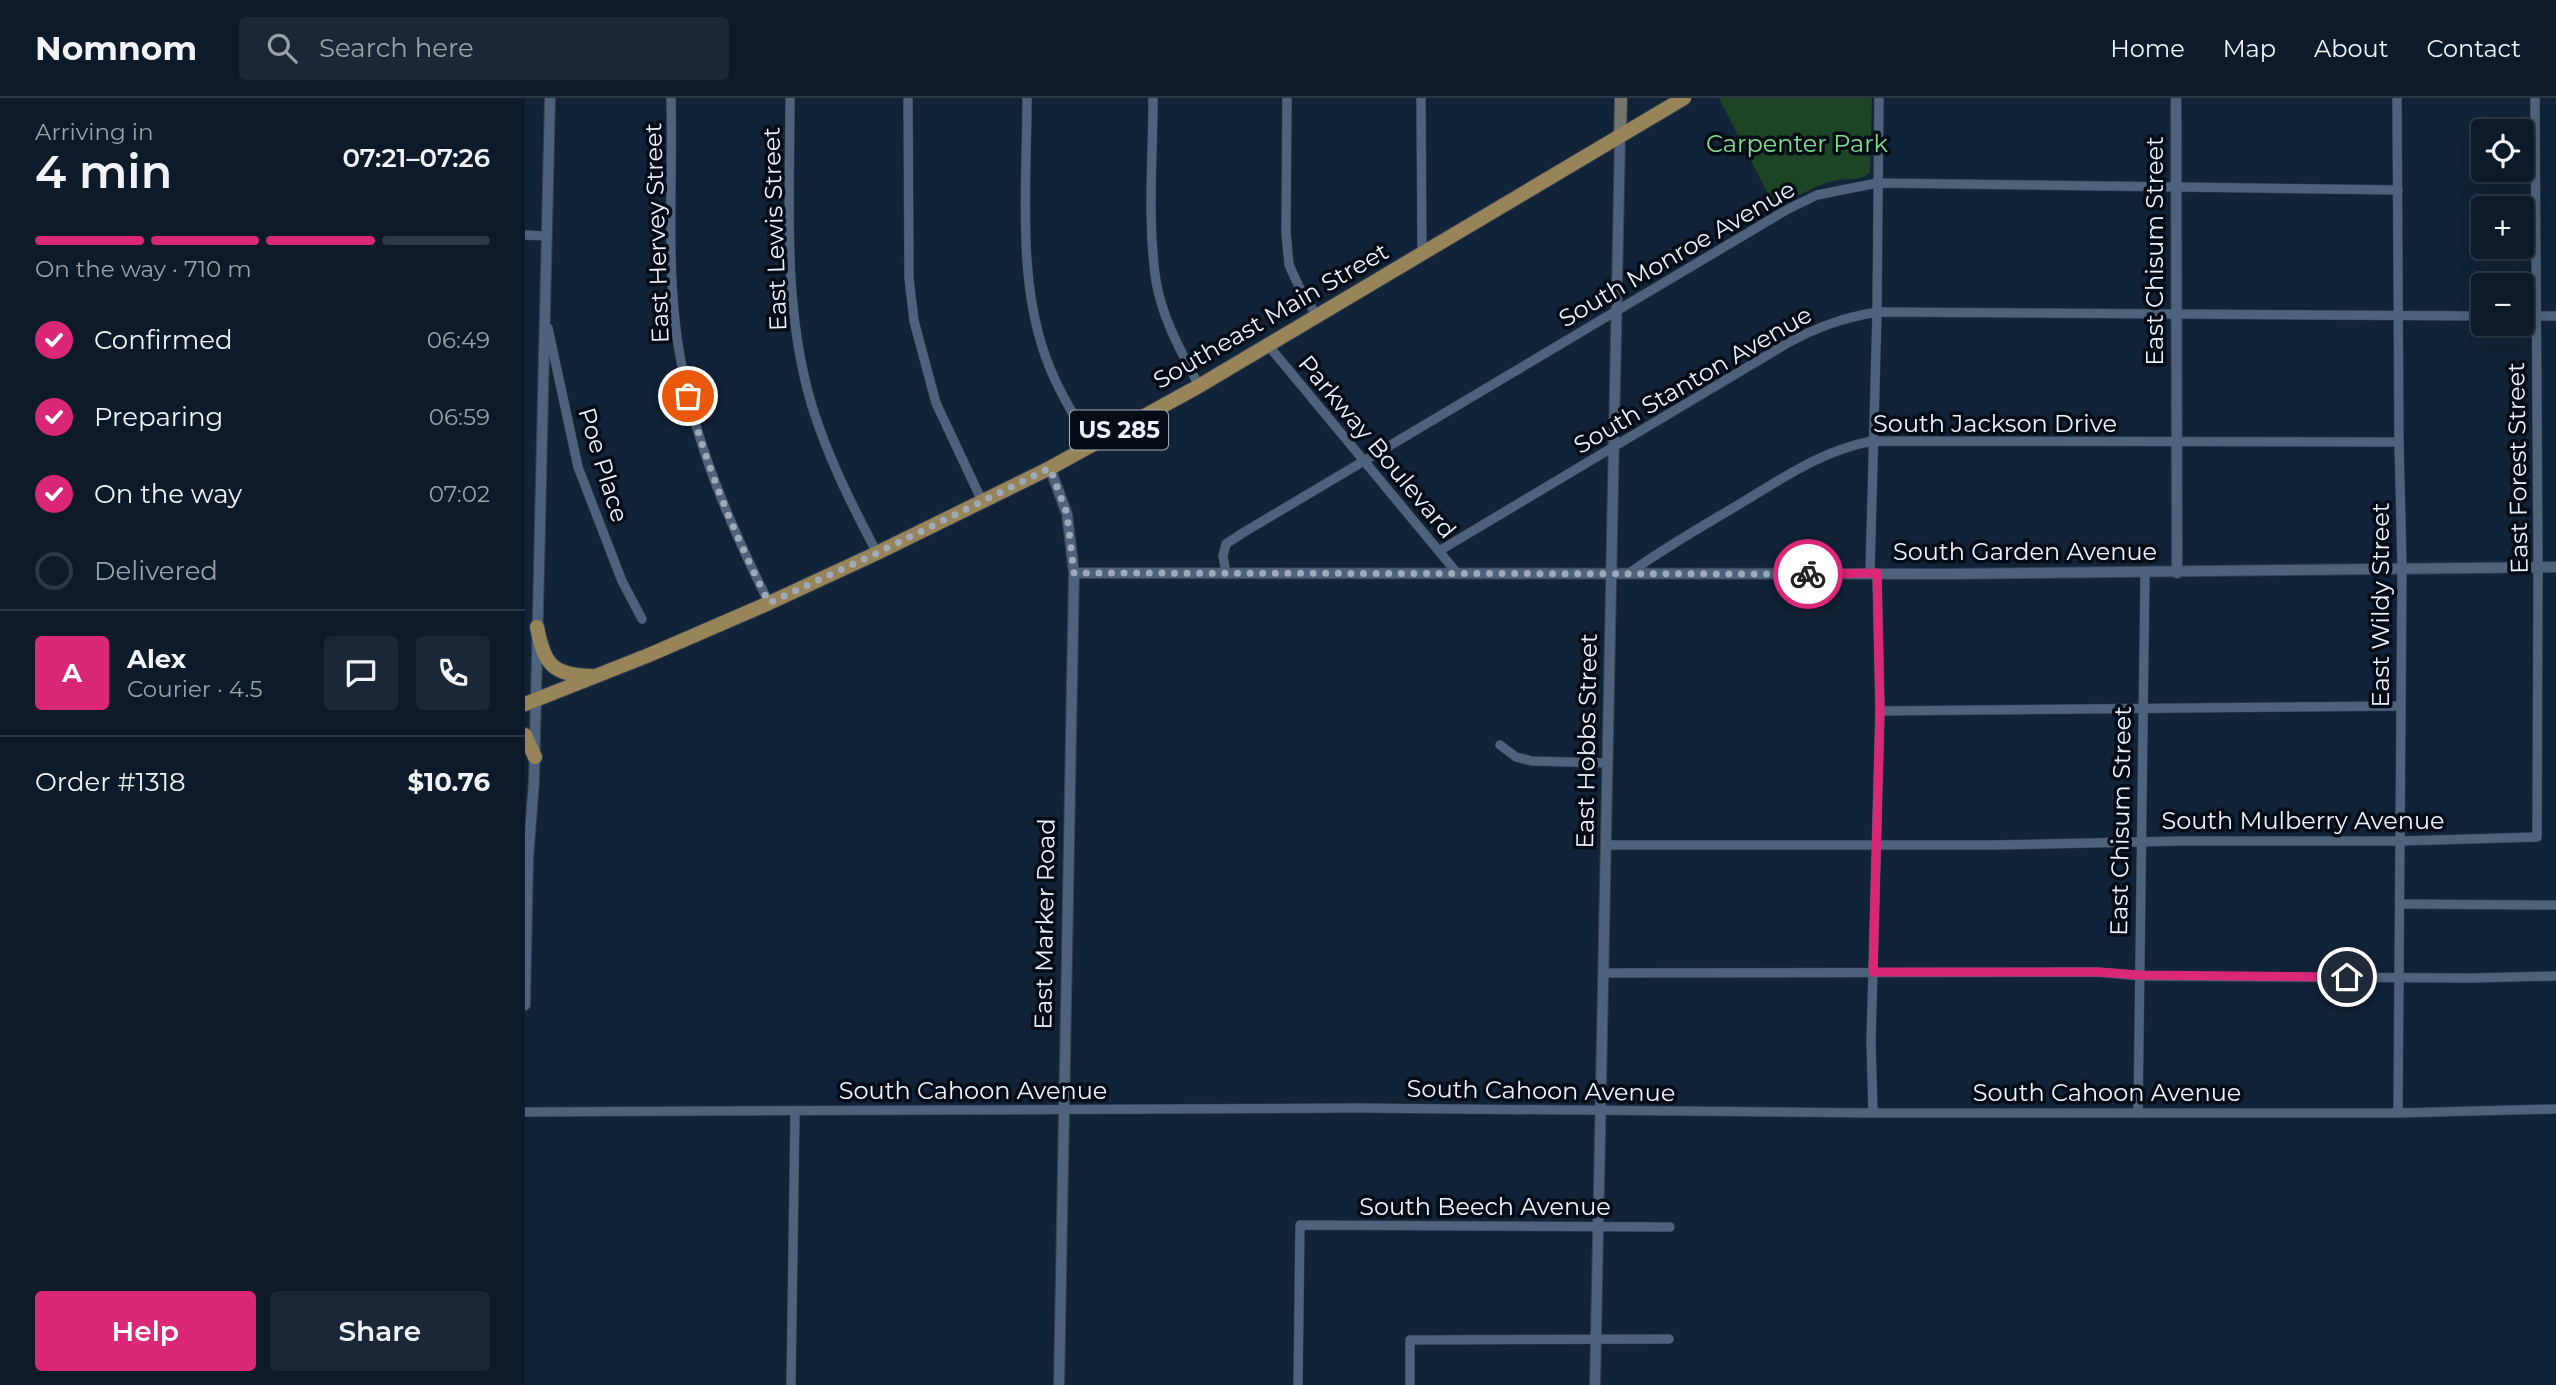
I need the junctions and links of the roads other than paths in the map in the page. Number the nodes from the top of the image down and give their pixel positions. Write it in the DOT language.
graph roads {
  1 [pos="550,98"];
  2 [pos="671,98"];
  3 [pos="790,98"];
  4 [pos="908,98"];
  5 [pos="1027,98"];
  6 [pos="1153,98"];
  7 [pos="1287,98"];
  8 [pos="1421,98"];
  9 [pos="1621,98"];
  10 [pos="1684,98"];
  11 [pos="1879,98"];
  12 [pos="2176,98"];
  13 [pos="2397,98"];
  14 [pos="2535,98"];
  15 [pos="1620,136"];
  16 [pos="1877,183"];
  17 [pos="2176,188"];
  18 [pos="2398,190"];
  19 [pos="525,235"];
  20 [pos="546,236"];
  21 [pos="1422,253"];
  22 [pos="1615,312"];
  23 [pos="1877,312"];
  24 [pos="2176,314"];
  25 [pos="545,316"];
  26 [pos="1317,316"];
  27 [pos="2397,316"];
  28 [pos="2471,316"];
  29 [pos="2536,316"];
  30 [pos="2556,316"];
  31 [pos="1268,345"];
  32 [pos="1199,386"];
  33 [pos="1872,441"];
  34 [pos="2399,442"];
  35 [pos="2176,443"];
  36 [pos="1092,445"];
  37 [pos="1612,447"];
  38 [pos="1364,461"];
  39 [pos="1050,468"];
  40 [pos="982,501"];
  41 [pos="1442,549"];
  42 [pos="877,553"];
  43 [pos="2556,567"];
  44 [pos="2402,568"];
  45 [pos="2538,568"];
  46 [pos="1074,573"];
  47 [pos="1457,573"];
  48 [pos="1873,573"];
  49 [pos="2145,573"];
  50 [pos="2177,573"];
  51 [pos="1226,574"];
  52 [pos="1611,574"];
  53 [pos="1628,574"];
  54 [pos="769,603"];
  55 [pos="642,619"];
  56 [pos="537,627"];
  57 [pos="599,676"];
  58 [pos="531,702"];
  59 [pos="2401,706"];
  60 [pos="2143,707"];
  61 [pos="1880,711"];
  62 [pos="525,735"];
  63 [pos="1500,745"];
  64 [pos="535,757"];
  65 [pos="1607,763"];
  66 [pos="2537,837"];
  67 [pos="2401,841"];
  68 [pos="2141,842"];
  69 [pos="1606,845"];
  70 [pos="1876,846"];
  71 [pos="2400,904"];
  72 [pos="2556,905"];
  73 [pos="1873,972"];
  74 [pos="1603,973"];
  75 [pos="2140,975"];
  76 [pos="2556,976"];
  77 [pos="2399,977"];
  78 [pos="525,1004"];
  79 [pos="2556,1109"];
  80 [pos="1062,1110"];
  81 [pos="1600,1110"];
  82 [pos="795,1111"];
  83 [pos="525,1112"];
  84 [pos="2398,1112"];
  85 [pos="1873,1113"];
  86 [pos="2138,1113"];
  87 [pos="1598,1226"];
  88 [pos="1670,1227"];
  89 [pos="1597,1339"];
  90 [pos="1668,1339"];
  91 [pos="791,1385"];
  92 [pos="1059,1385"];
  93 [pos="1297,1385"];
  94 [pos="1411,1385"];
  95 [pos="1595,1385"];
  1 -- 20 [label="street"];
  2 -- 54 [label="street, East Hervey Street"];
  3 -- 42 [label="street, East Lewis Street"];
  4 -- 40 [label="street"];
  5 -- 36 [label="street"];
  6 -- 32 [label="street"];
  7 -- 26 [label="street"];
  8 -- 21 [label="street"];
  9 -- 15 [label="main road, East Hobbs Street"];
  10 -- 15 [label="main road, Southeast Main Street / US 285"];
  11 -- 16 [label="street"];
  12 -- 17 [label="street, East Chisum Street"];
  13 -- 18 [label="street, East Wildy Street"];
  14 -- 29 [label="street, East Forest Street"];
  15 -- 21 [label="main road, Southeast Main Street / US 285"];
  15 -- 22 [label="street, East Hobbs Street"];
  16 -- 17 [label="street, South Monroe Avenue"];
  16 -- 22 [label="street, South Monroe Avenue"];
  16 -- 23 [label="street"];
  17 -- 18 [label="street, South Monroe Avenue"];
  17 -- 24 [label="street, East Chisum Street"];
  18 -- 27 [label="street, East Wildy Street"];
  19 -- 20 [label="street"];
  20 -- 25 [label="street"];
  21 -- 26 [label="main road, Southeast Main Street / US 285"];
  22 -- 37 [label="street, East Hobbs Street"];
  22 -- 38 [label="street, South Monroe Avenue"];
  23 -- 24 [label="street, South Stanton Avenue"];
  23 -- 33 [label="street"];
  23 -- 37 [label="street, South Stanton Avenue"];
  24 -- 27 [label="street, South Stanton Avenue"];
  24 -- 35 [label="street, East Chisum Street"];
  25 -- 55 [label="street, Poe Place"];
  25 -- 56 [label="street"];
  26 -- 31 [label="main road, Southeast Main Street / US 285"];
  27 -- 28 [label="street, South Stanton Avenue"];
  27 -- 34 [label="street, East Wildy Street"];
  29 -- 30 [label="street"];
  29 -- 45 [label="street, East Forest Street"];
  31 -- 32 [label="main road, Southeast Main Street / US 285"];
  31 -- 38 [label="street, Parkway Boulevard"];
  32 -- 36 [label="main road, Southeast Main Street / US 285"];
  33 -- 35 [label="street, South Jackson Drive"];
  33 -- 48 [label="street"];
  33 -- 53 [label="street, South Jackson Drive"];
  34 -- 35 [label="street, South Jackson Drive"];
  34 -- 44 [label="street, East Wildy Street"];
  35 -- 50 [label="street, East Chisum Street"];
  36 -- 39 [label="main road, Southeast Main Street / US 285"];
  37 -- 41 [label="street, South Stanton Avenue"];
  37 -- 52 [label="street, East Hobbs Street"];
  38 -- 41 [label="street, Parkway Boulevard"];
  38 -- 51 [label="street, South Monroe Avenue"];
  39 -- 40 [label="main road, Southeast Main Street / US 285"];
  39 -- 46 [label="street, East Marker Road"];
  40 -- 42 [label="main road, Southeast Main Street / US 285"];
  41 -- 47 [label="street, Parkway Boulevard"];
  42 -- 54 [label="main road, Southeast Main Street / US 285"];
  43 -- 45 [label="street, South Garden Avenue"];
  44 -- 45 [label="street, South Garden Avenue"];
  44 -- 50 [label="street, South Garden Avenue"];
  44 -- 59 [label="street, East Wildy Street"];
  45 -- 66 [label="street, East Forest Street"];
  46 -- 51 [label="street, South Garden Avenue"];
  46 -- 80 [label="street, East Marker Road"];
  47 -- 51 [label="street, South Garden Avenue"];
  47 -- 52 [label="street, South Garden Avenue"];
  48 -- 49 [label="street, South Garden Avenue"];
  48 -- 53 [label="street, South Garden Avenue"];
  48 -- 61 [label="street"];
  49 -- 50 [label="street, South Garden Avenue"];
  49 -- 60 [label="street, East Chisum Street"];
  52 -- 53 [label="street, South Garden Avenue"];
  52 -- 65 [label="street, East Hobbs Street"];
  54 -- 57 [label="main road, Southeast Main Street / US 285"];
  56 -- 57 [label="main road"];
  56 -- 58 [label="street"];
  57 -- 58 [label="main road, Southeast Main Street / US 285"];
  58 -- 64 [label="street"];
  59 -- 60 [label="street"];
  59 -- 67 [label="street, East Wildy Street"];
  60 -- 61 [label="street"];
  60 -- 68 [label="street, East Chisum Street"];
  61 -- 70 [label="street"];
  62 -- 64 [label="main road"];
  63 -- 65 [label="street"];
  64 -- 78 [label="street"];
  65 -- 69 [label="street, East Hobbs Street"];
  66 -- 67 [label="street, South Mulberry Avenue"];
  67 -- 68 [label="street, South Mulberry Avenue"];
  67 -- 71 [label="street, East Wildy Street"];
  68 -- 70 [label="street, South Mulberry Avenue"];
  68 -- 75 [label="street, East Chisum Street"];
  69 -- 70 [label="street, South Mulberry Avenue"];
  69 -- 74 [label="street, East Hobbs Street"];
  70 -- 73 [label="street"];
  71 -- 72 [label="street"];
  71 -- 77 [label="street, East Wildy Street"];
  73 -- 74 [label="street"];
  73 -- 75 [label="street"];
  73 -- 85 [label="street"];
  74 -- 81 [label="street, East Hobbs Street"];
  75 -- 77 [label="street"];
  75 -- 86 [label="street, East Chisum Street"];
  76 -- 77 [label="street"];
  77 -- 84 [label="street, East Wildy Street"];
  79 -- 84 [label="street, South Cahoon Avenue"];
  80 -- 81 [label="street, South Cahoon Avenue"];
  80 -- 82 [label="street, South Cahoon Avenue"];
  80 -- 92 [label="street, East Marker Road"];
  81 -- 85 [label="street, South Cahoon Avenue"];
  81 -- 87 [label="street, East Hobbs Street"];
  82 -- 83 [label="street, South Cahoon Avenue"];
  82 -- 91 [label="street"];
  84 -- 86 [label="street, South Cahoon Avenue"];
  85 -- 86 [label="street, South Cahoon Avenue"];
  87 -- 88 [label="street, South Beech Avenue"];
  87 -- 89 [label="street, East Hobbs Street"];
  87 -- 93 [label="street, South Beech Avenue"];
  89 -- 90 [label="street"];
  89 -- 94 [label="street"];
  89 -- 95 [label="street, East Hobbs Street"];
}
